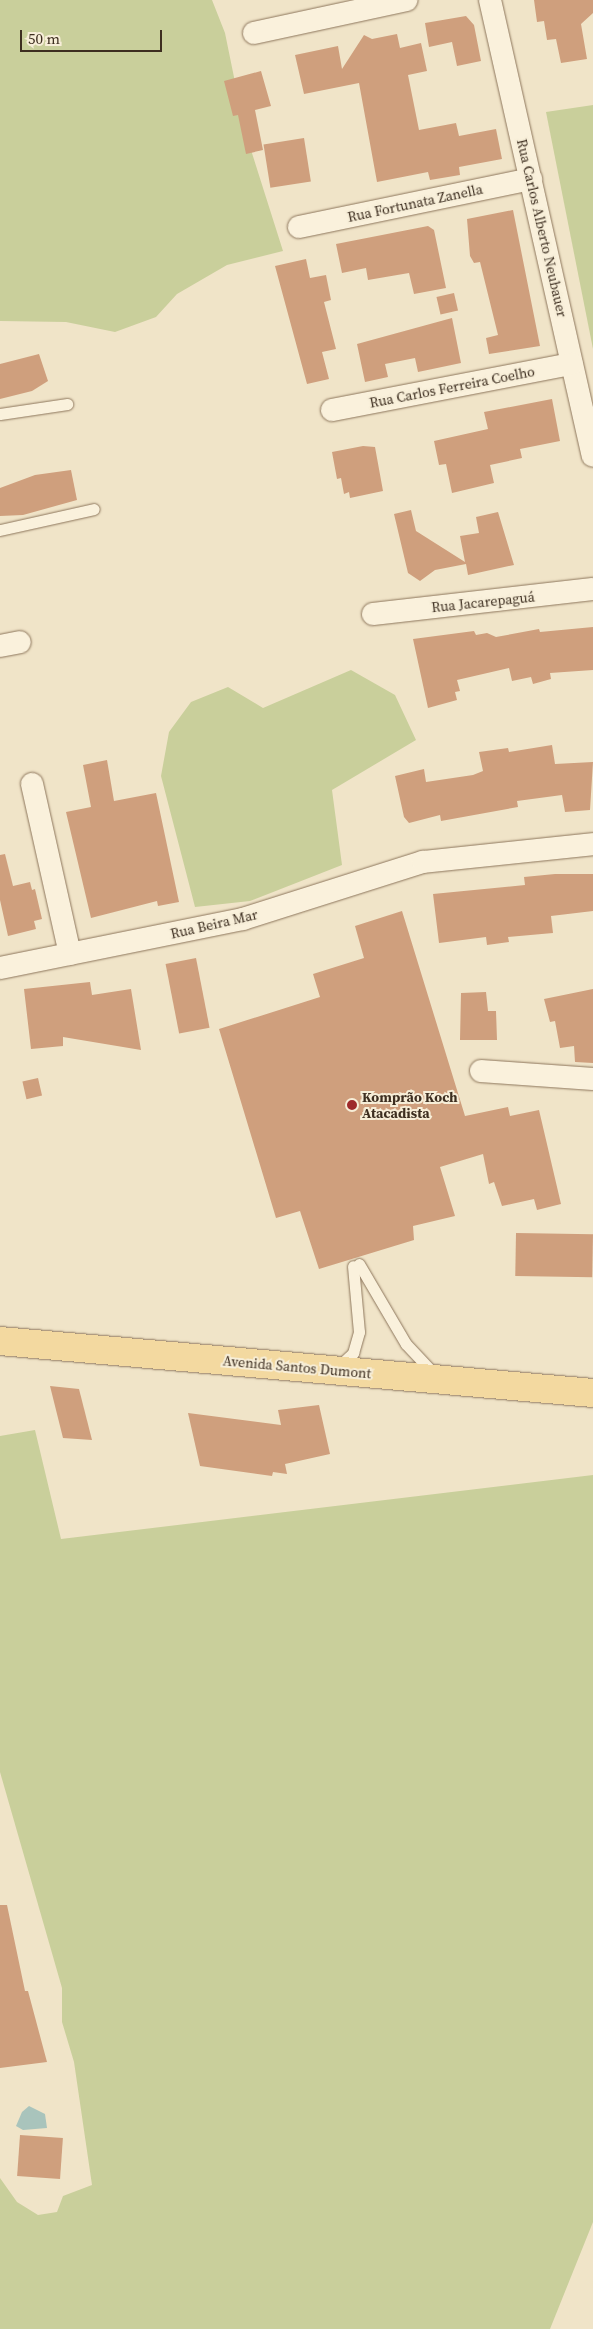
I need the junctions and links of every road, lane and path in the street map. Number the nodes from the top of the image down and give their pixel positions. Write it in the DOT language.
graph roads {
  1 [pos="406,0"];
  2 [pos="490,0"];
  3 [pos="254,32"];
  4 [pos="531,179"];
  5 [pos="300,227"];
  6 [pos="572,364"];
  7 [pos="67,404"];
  8 [pos="332,410"];
  9 [pos="0,414"];
  10 [pos="593,456"];
  11 [pos="94,509"];
  12 [pos="0,530"];
  13 [pos="593,589"];
  14 [pos="373,614"];
  15 [pos="32,784"];
  16 [pos="593,844"];
  17 [pos="70,954"];
  18 [pos="0,968"];
  19 [pos="481,1071"];
  20 [pos="593,1079"];
  21 [pos="0,1341"];
  22 [pos="335,1370"];
  23 [pos="439,1380"];
  24 [pos="593,1393"];
  1 -- 3 [label="street"];
  2 -- 4 [label="street, Rua Carlos Alberto Neubauer"];
  4 -- 5 [label="street, Rua Fortunata Zanella"];
  4 -- 6 [label="street, Rua Carlos Alberto Neubauer"];
  6 -- 8 [label="street, Rua Carlos Ferreira Coelho"];
  6 -- 10 [label="street, Rua Carlos Alberto Neubauer"];
  7 -- 9 [label="lane"];
  11 -- 12 [label="lane"];
  13 -- 14 [label="street, Rua Jacarepaguá"];
  15 -- 17 [label="street"];
  16 -- 17 [label="street, Rua Beira Mar"];
  17 -- 18 [label="street, Rua Beira Mar"];
  19 -- 20 [label="street"];
  21 -- 22 [label="main road, Avenida Santos Dumont"];
  22 -- 23 [label="main road, Avenida Santos Dumont"];
  22 -- 23 [label="lane"];
  23 -- 24 [label="main road, Avenida Santos Dumont"];
}
